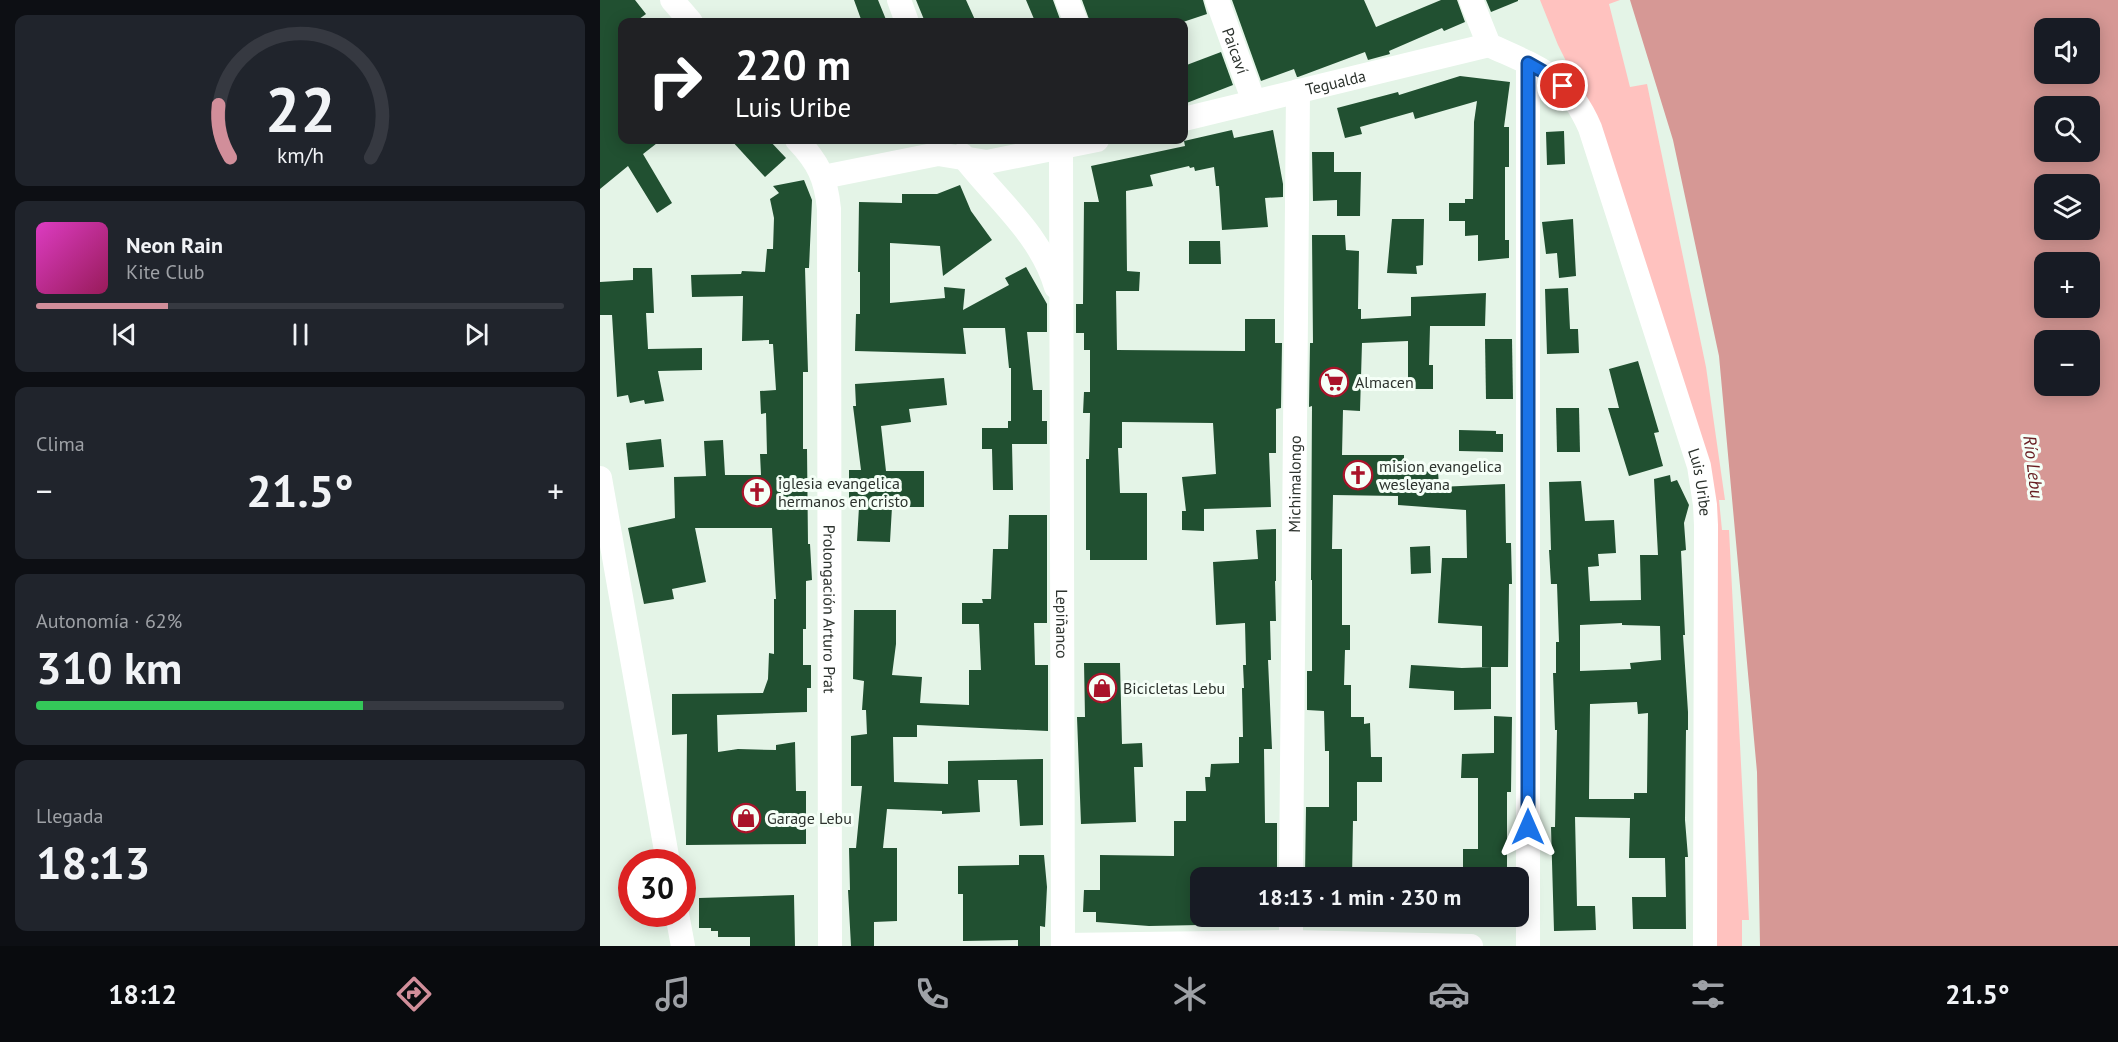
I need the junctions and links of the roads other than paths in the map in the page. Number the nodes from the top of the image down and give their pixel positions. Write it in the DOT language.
graph roads {
  1 [pos="672,0"];
  2 [pos="899,0"];
  3 [pos="1067,0"];
  4 [pos="1217,0"];
  5 [pos="1471,0"];
  6 [pos="688,18"];
  7 [pos="906,18"];
  8 [pos="1074,18"];
  9 [pos="1489,45"];
  10 [pos="1528,63"];
  11 [pos="1298,91"];
  12 [pos="1254,102"];
  13 [pos="1188,118"];
  14 [pos="800,144"];
  15 [pos="1076,144"];
  16 [pos="1061,147"];
  17 [pos="957,148"];
  18 [pos="823,177"];
  19 [pos="1060,303"];
  20 [pos="600,478"];
  21 [pos="666,849"];
  22 [pos="1291,867"];
  23 [pos="679,927"];
  24 [pos="1291,927"];
  25 [pos="1291,944"];
  26 [pos="1063,945"];
  27 [pos="683,946"];
  28 [pos="830,946"];
  29 [pos="1471,946"];
  30 [pos="1528,946"];
  31 [pos="1705,946"];
  1 -- 6 [label="street"];
  2 -- 7 [label="street"];
  3 -- 8 [label="street"];
  4 -- 12 [label="street, Paicaví"];
  5 -- 9 [label="street"];
  9 -- 10 [label="street, Luis Uribe"];
  9 -- 11 [label="street, Tegualda"];
  10 -- 30 [label="street"];
  10 -- 31 [label="street, Luis Uribe"];
  11 -- 12 [label="street, Tegualda"];
  11 -- 22 [label="street, Michimalongo"];
  12 -- 13 [label="street, Tegualda"];
  14 -- 18 [label="street, Prolongación Arturo Prat"];
  15 -- 16 [label="street"];
  16 -- 17 [label="street"];
  16 -- 19 [label="street, Lepiñanco"];
  17 -- 18 [label="street"];
  17 -- 19 [label="street, Lepiñanco"];
  18 -- 28 [label="street, Prolongación Arturo Prat"];
  19 -- 26 [label="street, Lepiñanco"];
  20 -- 21 [label="street"];
  23 -- 27 [label="street"];
  24 -- 25 [label="street"];
  25 -- 26 [label="street"];
  25 -- 29 [label="street"];
}
